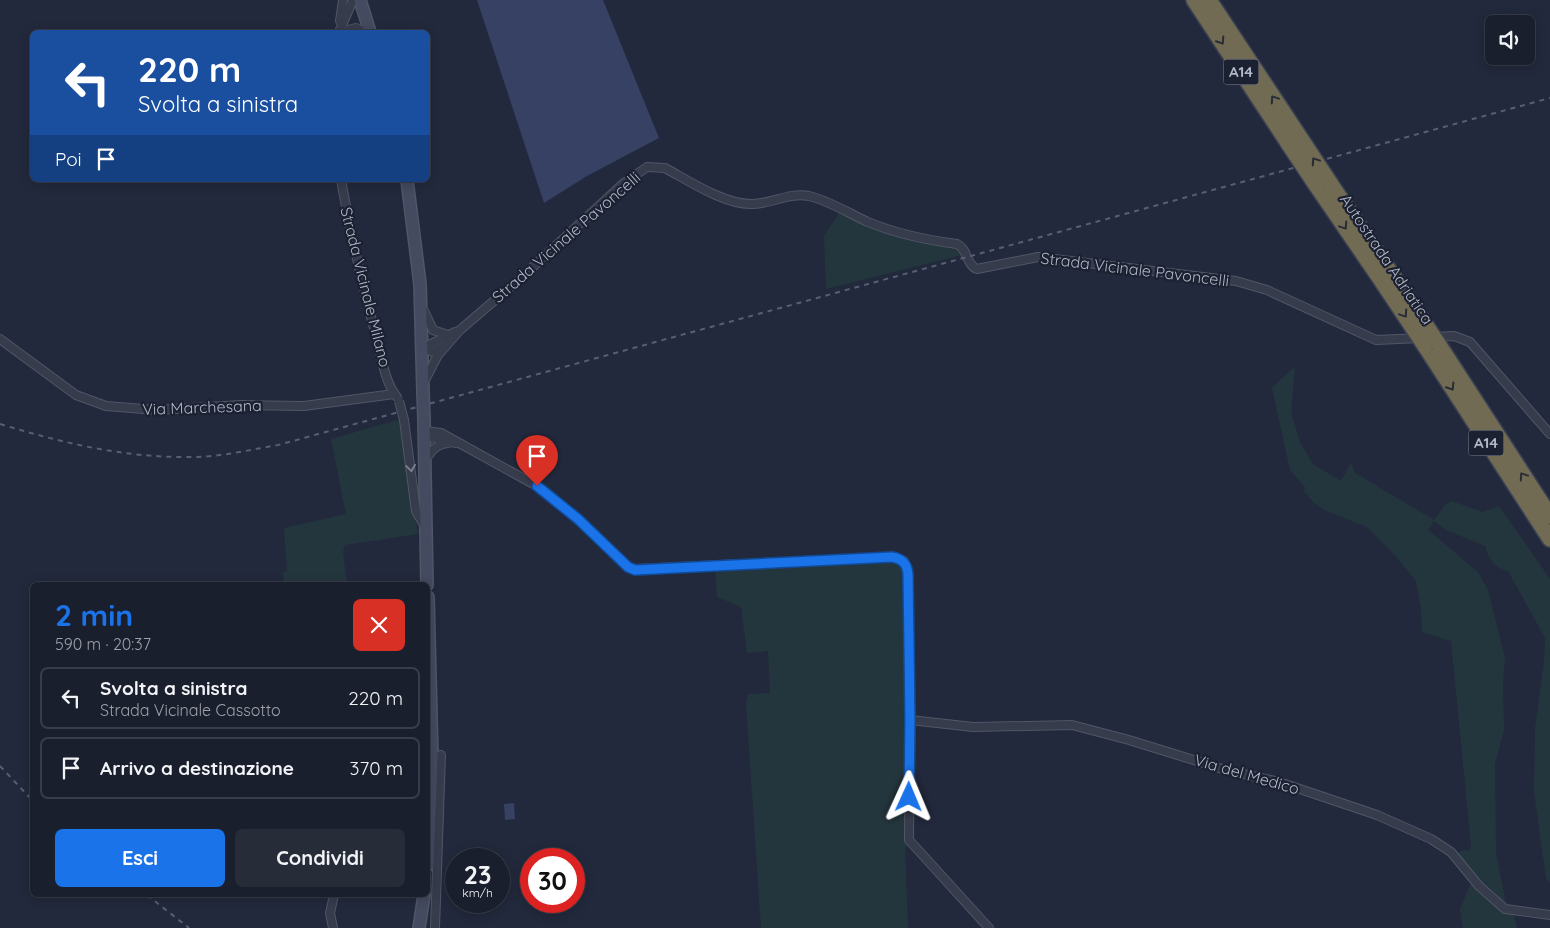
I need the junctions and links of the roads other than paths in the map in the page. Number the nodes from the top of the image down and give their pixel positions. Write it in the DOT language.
graph roads {
  1 [pos="342,0"];
  2 [pos="354,0"];
  3 [pos="360,0"];
  4 [pos="1194,0"];
  5 [pos="1209,0"];
  6 [pos="339,30"];
  7 [pos="340,30"];
  8 [pos="348,30"];
  9 [pos="360,30"];
  10 [pos="369,30"];
  11 [pos="1295,141"];
  12 [pos="341,182"];
  13 [pos="407,182"];
  14 [pos="421,301"];
  15 [pos="460,330"];
  16 [pos="448,335"];
  17 [pos="0,339"];
  18 [pos="446,344"];
  19 [pos="1432,345"];
  20 [pos="423,348"];
  21 [pos="423,387"];
  22 [pos="394,394"];
  23 [pos="424,425"];
  24 [pos="1550,434"];
  25 [pos="451,442"];
  26 [pos="459,444"];
  27 [pos="424,463"];
  28 [pos="1550,516"];
  29 [pos="425,527"];
  30 [pos="1550,539"];
  31 [pos="427,582"];
  32 [pos="430,677"];
  33 [pos="910,720"];
  34 [pos="441,755"];
  35 [pos="431,810"];
  36 [pos="430,814"];
  37 [pos="430,828"];
  38 [pos="334,897"];
  39 [pos="419,897"];
  40 [pos="424,897"];
  41 [pos="1550,915"];
  42 [pos="333,928"];
  43 [pos="418,928"];
  44 [pos="435,928"];
  45 [pos="989,928"];
  1 -- 6 [label="street"];
  2 -- 7 [label="street"];
  3 -- 10 [label="main road"];
  4 -- 11 [label="highway, Autostrada Adriatica / A14, one-way"];
  11 -- 5 [label="highway, Autostrada Adriatica / A14, one-way"];
  8 -- 9 [label="street"];
  11 -- 19 [label="highway, Autostrada Adriatica / A14, bridge"];
  12 -- 22 [label="street, Strada Vicinale Milano"];
  13 -- 14 [label="main road"];
  14 -- 16 [label="street"];
  14 -- 20 [label="main road"];
  15 -- 16 [label="street, Strada Vicinale Pavoncelli"];
  15 -- 18 [label="street, Strada Vicinale Pavoncelli"];
  15 -- 24 [label="street, Strada Vicinale Pavoncelli"];
  16 -- 20 [label="street, Strada Vicinale Pavoncelli"];
  17 -- 22 [label="street, Via Marchesana"];
  18 -- 20 [label="street"];
  18 -- 21 [label="street, Strada Vicinale Pavoncelli"];
  28 -- 19 [label="highway, Autostrada Adriatica / A14, one-way"];
  19 -- 30 [label="highway, Autostrada Adriatica / A14, one-way"];
  20 -- 21 [label="main road"];
  21 -- 23 [label="main road, bridge"];
  22 -- 29 [label="street, Strada Vicinale Milano, one-way, bridge"];
  23 -- 25 [label="street"];
  23 -- 26 [label="street"];
  23 -- 27 [label="main road"];
  25 -- 26 [label="street"];
  25 -- 27 [label="street"];
  26 -- 33 [label="street"];
  27 -- 29 [label="main road"];
  29 -- 31 [label="main road"];
  32 -- 35 [label="main road"];
  33 -- 41 [label="street, Via del Medico"];
  33 -- 45 [label="street"];
  34 -- 44 [label="street"];
  35 -- 36 [label="street"];
  35 -- 37 [label="main road"];
  38 -- 42 [label="street"];
  39 -- 43 [label="street"];
  40 -- 43 [label="main road"];
}
